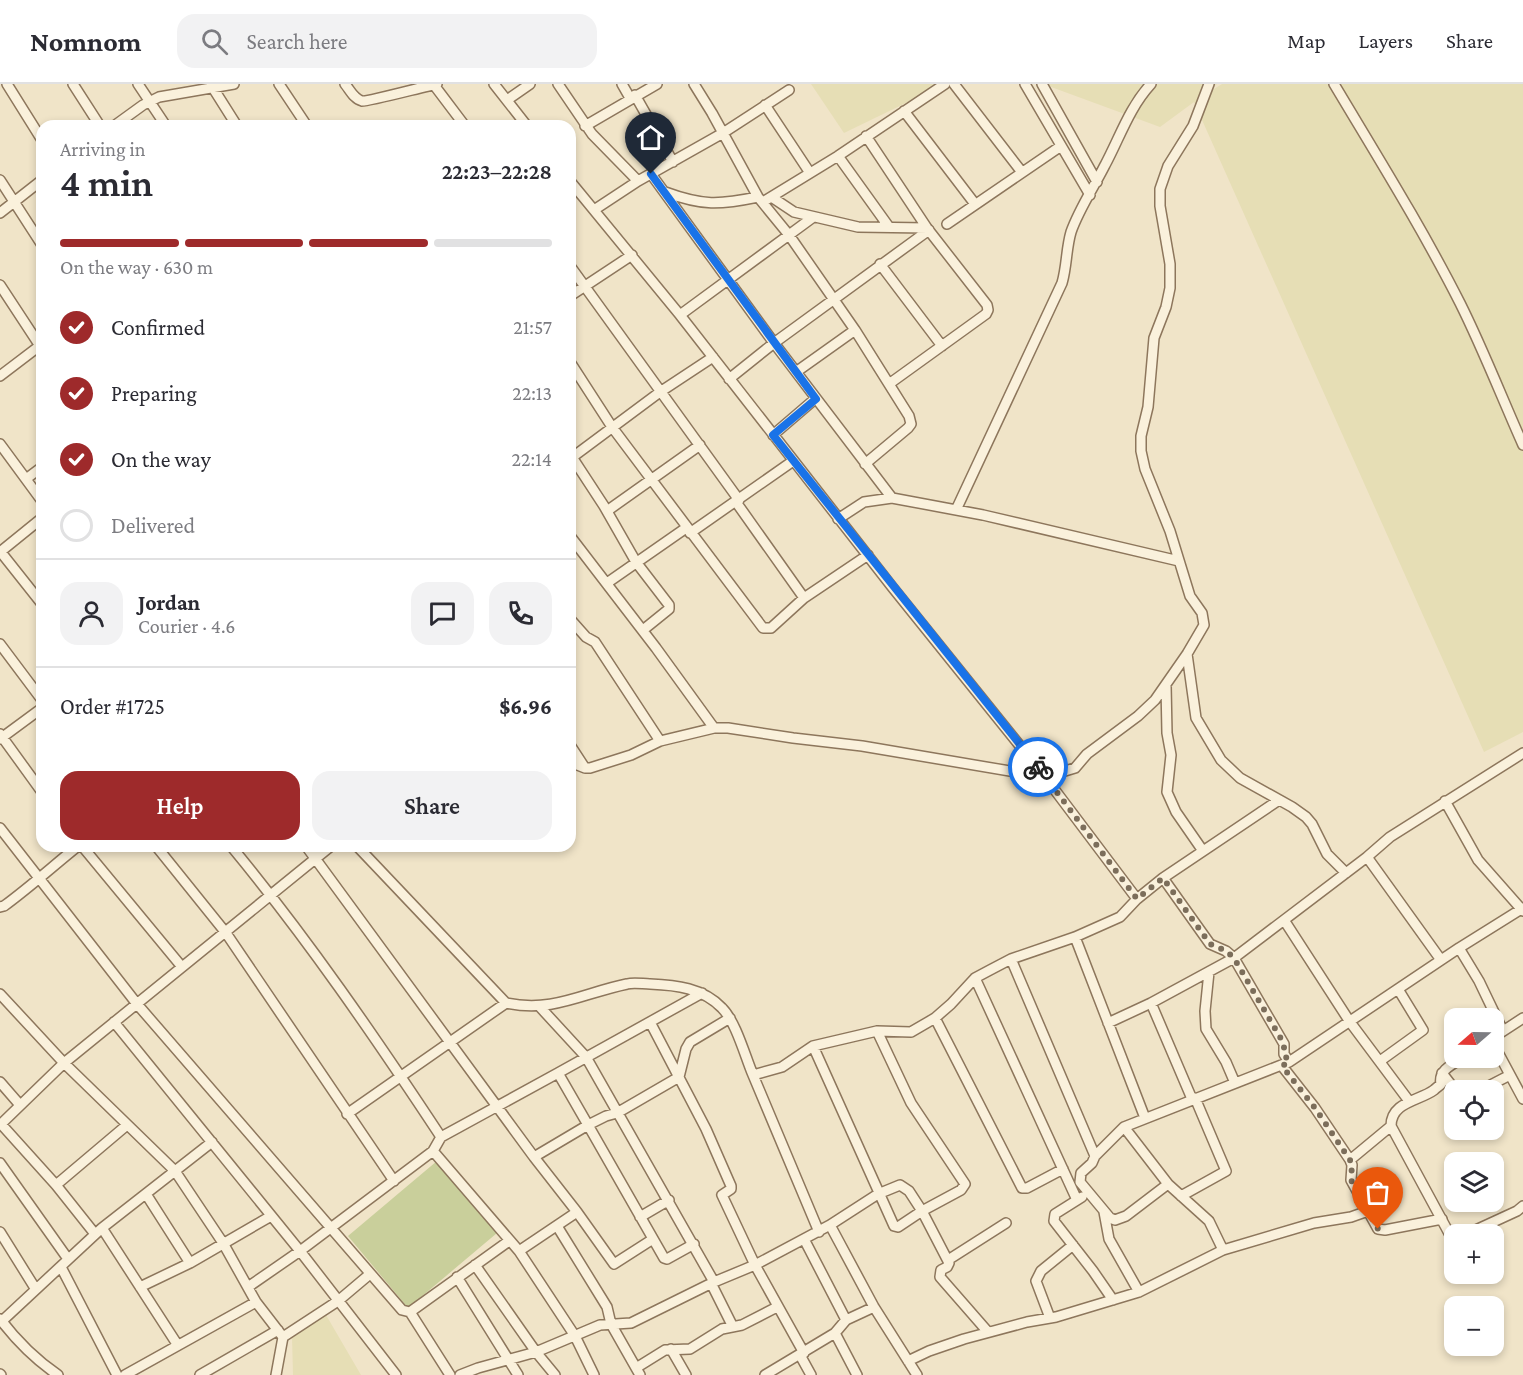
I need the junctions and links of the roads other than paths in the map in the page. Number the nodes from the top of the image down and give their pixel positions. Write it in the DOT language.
graph roads {
  1 [pos="7,84"];
  2 [pos="73,84"];
  3 [pos="138,84"];
  4 [pos="234,84"];
  5 [pos="279,84"];
  6 [pos="345,84"];
  7 [pos="436,84"];
  8 [pos="494,84"];
  9 [pos="530,84"];
  10 [pos="558,84"];
  11 [pos="622,84"];
  12 [pos="657,84"];
  13 [pos="694,84"];
  14 [pos="945,84"];
  15 [pos="954,84"];
  16 [pos="1025,84"];
  17 [pos="1042,84"];
  18 [pos="1150,84"];
  19 [pos="1209,84"];
  20 [pos="1334,84"];
  21 [pos="423,85"];
  22 [pos="213,88"];
  23 [pos="789,90"];
  24 [pos="633,97"];
  25 [pos="150,100"];
  26 [pos="507,100"];
  27 [pos="765,105"];
  28 [pos="904,111"];
  29 [pos="96,120"];
  30 [pos="122,120"];
  31 [pos="162,120"];
  32 [pos="233,120"];
  33 [pos="303,120"];
  34 [pos="461,120"];
  35 [pos="522,120"];
  36 [pos="585,126"];
  37 [pos="36,130"];
  38 [pos="723,133"];
  39 [pos="866,136"];
  40 [pos="1061,146"];
  41 [pos="838,156"];
  42 [pos="673,162"];
  43 [pos="1021,171"];
  44 [pos="810,172"];
  45 [pos="651,174"];
  46 [pos="0,180"];
  47 [pos="638,180"];
  48 [pos="1097,182"];
  49 [pos="36,185"];
  50 [pos="576,188"];
  51 [pos="665,192"];
  52 [pos="1090,195"];
  53 [pos="765,199"];
  54 [pos="14,202"];
  55 [pos="975,204"];
  56 [pos="594,210"];
  57 [pos="0,213"];
  58 [pos="812,218"];
  59 [pos="947,224"];
  60 [pos="889,227"];
  61 [pos="928,229"];
  62 [pos="789,235"];
  63 [pos="36,236"];
  64 [pos="632,255"];
  65 [pos="880,264"];
  66 [pos="576,274"];
  67 [pos="727,279"];
  68 [pos="0,285"];
  69 [pos="585,286"];
  70 [pos="576,292"];
  71 [pos="834,300"];
  72 [pos="680,315"];
  73 [pos="855,330"];
  74 [pos="36,339"];
  75 [pos="774,343"];
  76 [pos="942,346"];
  77 [pos="36,350"];
  78 [pos="713,357"];
  79 [pos="576,371"];
  80 [pos="796,372"];
  81 [pos="0,376"];
  82 [pos="729,379"];
  83 [pos="889,384"];
  84 [pos="660,392"];
  85 [pos="816,399"];
  86 [pos="612,427"];
  87 [pos="773,435"];
  88 [pos="0,444"];
  89 [pos="700,445"];
  90 [pos="1523,445"];
  91 [pos="576,453"];
  92 [pos="793,461"];
  93 [pos="866,464"];
  94 [pos="576,465"];
  95 [pos="36,472"];
  96 [pos="26,479"];
  97 [pos="651,480"];
  98 [pos="36,493"];
  99 [pos="892,498"];
  100 [pos="737,501"];
  101 [pos="956,510"];
  102 [pos="607,512"];
  103 [pos="838,519"];
  104 [pos="36,523"];
  105 [pos="688,530"];
  106 [pos="576,544"];
  107 [pos="0,552"];
  108 [pos="868,555"];
  109 [pos="1179,561"];
  110 [pos="636,562"];
  111 [pos="607,583"];
  112 [pos="36,597"];
  113 [pos="804,598"];
  114 [pos="576,626"];
  115 [pos="643,630"];
  116 [pos="0,644"];
  117 [pos="1187,654"];
  118 [pos="1166,685"];
  119 [pos="36,692"];
  120 [pos="36,712"];
  121 [pos="714,728"];
  122 [pos="1,737"];
  123 [pos="660,741"];
  124 [pos="1523,753"];
  125 [pos="576,754"];
  126 [pos="576,764"];
  127 [pos="585,768"];
  128 [pos="1045,777"];
  129 [pos="36,784"];
  130 [pos="1279,800"];
  131 [pos="1445,801"];
  132 [pos="0,828"];
  133 [pos="1203,851"];
  134 [pos="72,852"];
  135 [pos="85,852"];
  136 [pos="161,852"];
  137 [pos="236,852"];
  138 [pos="310,852"];
  139 [pos="323,852"];
  140 [pos="363,852"];
  141 [pos="1367,857"];
  142 [pos="315,858"];
  143 [pos="1346,873"];
  144 [pos="39,877"];
  145 [pos="1163,878"];
  146 [pos="271,895"];
  147 [pos="1137,899"];
  148 [pos="0,907"];
  149 [pos="1522,909"];
  150 [pos="1284,920"];
  151 [pos="226,933"];
  152 [pos="1075,936"];
  153 [pos="1459,948"];
  154 [pos="1234,958"];
  155 [pos="1011,959"];
  156 [pos="1441,960"];
  157 [pos="182,967"];
  158 [pos="1209,972"];
  159 [pos="975,978"];
  160 [pos="1398,989"];
  161 [pos="702,993"];
  162 [pos="0,994"];
  163 [pos="506,1003"];
  164 [pos="1151,1003"];
  165 [pos="137,1004"];
  166 [pos="540,1007"];
  167 [pos="1492,1008"];
  168 [pos="730,1018"];
  169 [pos="934,1018"];
  170 [pos="1523,1018"];
  171 [pos="114,1022"];
  172 [pos="650,1022"];
  173 [pos="1350,1022"];
  174 [pos="1108,1023"];
  175 [pos="1504,1030"];
  176 [pos="877,1031"];
  177 [pos="451,1043"];
  178 [pos="813,1046"];
  179 [pos="586,1057"];
  180 [pos="1380,1061"];
  181 [pos="64,1063"];
  182 [pos="1286,1064"];
  183 [pos="1504,1064"];
  184 [pos="1448,1068"];
  185 [pos="1442,1072"];
  186 [pos="558,1073"];
  187 [pos="753,1075"];
  188 [pos="1510,1075"];
  189 [pos="400,1076"];
  190 [pos="680,1077"];
  191 [pos="1448,1080"];
  192 [pos="1500,1080"];
  193 [pos="0,1082"];
  194 [pos="1235,1083"];
  195 [pos="1194,1098"];
  196 [pos="1523,1100"];
  197 [pos="1409,1101"];
  198 [pos="20,1105"];
  199 [pos="497,1107"];
  200 [pos="617,1113"];
  201 [pos="347,1114"];
  202 [pos="1144,1118"];
  203 [pos="0,1124"];
  204 [pos="127,1125"];
  205 [pos="588,1125"];
  206 [pos="1391,1125"];
  207 [pos="1124,1127"];
  208 [pos="441,1137"];
  209 [pos="212,1142"];
  210 [pos="433,1151"];
  211 [pos="1095,1156"];
  212 [pos="534,1157"];
  213 [pos="1350,1160"];
  214 [pos="0,1163"];
  215 [pos="1063,1169"];
  216 [pos="175,1171"];
  217 [pos="394,1181"];
  218 [pos="1168,1184"];
  219 [pos="56,1185"];
  220 [pos="1089,1193"];
  221 [pos="146,1194"];
  222 [pos="878,1194"];
  223 [pos="1181,1196"];
  224 [pos="669,1200"];
  225 [pos="1077,1200"];
  226 [pos="1523,1206"];
  227 [pos="922,1211"];
  228 [pos="1368,1211"];
  229 [pos="577,1212"];
  230 [pos="1104,1212"];
  231 [pos="271,1216"];
  232 [pos="640,1217"];
  233 [pos="1442,1219"];
  234 [pos="1006,1222"];
  235 [pos="1444,1224"];
  236 [pos="1489,1224"];
  237 [pos="557,1226"];
  238 [pos="830,1226"];
  239 [pos="332,1227"];
  240 [pos="98,1231"];
  241 [pos="0,1232"];
  242 [pos="819,1232"];
  243 [pos="653,1239"];
  244 [pos="804,1239"];
  245 [pos="509,1241"];
  246 [pos="224,1243"];
  247 [pos="694,1244"];
  248 [pos="1072,1245"];
  249 [pos="1223,1250"];
  250 [pos="300,1251"];
  251 [pos="519,1251"];
  252 [pos="948,1260"];
  253 [pos="64,1263"];
  254 [pos="190,1263"];
  255 [pos="475,1264"];
  256 [pos="755,1265"];
  257 [pos="370,1274"];
  258 [pos="457,1277"];
  259 [pos="713,1283"];
  260 [pos="140,1287"];
  261 [pos="248,1287"];
  262 [pos="35,1288"];
  263 [pos="1139,1292"];
  264 [pos="1113,1300"];
  265 [pos="338,1301"];
  266 [pos="256,1302"];
  267 [pos="777,1306"];
  268 [pos="874,1307"];
  269 [pos="410,1312"];
  270 [pos="1050,1318"];
  271 [pos="1,1320"];
  272 [pos="846,1320"];
  273 [pos="611,1324"];
  274 [pos="733,1327"];
  275 [pos="988,1332"];
  276 [pos="835,1333"];
  277 [pos="280,1334"];
  278 [pos="575,1336"];
  279 [pos="177,1344"];
  280 [pos="671,1349"];
  281 [pos="536,1352"];
  282 [pos="802,1354"];
  283 [pos="509,1359"];
  284 [pos="908,1361"];
  285 [pos="481,1371"];
  286 [pos="638,1371"];
  287 [pos="58,1375"];
  288 [pos="117,1375"];
  289 [pos="125,1375"];
  290 [pos="200,1375"];
  291 [pos="276,1375"];
  292 [pos="396,1375"];
  293 [pos="450,1375"];
  294 [pos="460,1375"];
  295 [pos="518,1375"];
  296 [pos="555,1375"];
  297 [pos="594,1375"];
  298 [pos="686,1375"];
  299 [pos="765,1375"];
  300 [pos="811,1375"];
  301 [pos="856,1375"];
  302 [pos="916,1375"];
  1 -- 37 [label="street"];
  2 -- 29 [label="street"];
  3 -- 25 [label="street"];
  4 -- 22 [label="street"];
  5 -- 33 [label="street"];
  6 -- 21 [label="street"];
  7 -- 21 [label="street"];
  7 -- 34 [label="street"];
  8 -- 26 [label="street"];
  9 -- 26 [label="street"];
  10 -- 36 [label="street"];
  11 -- 24 [label="street"];
  12 -- 24 [label="street"];
  13 -- 38 [label="street"];
  14 -- 28 [label="street"];
  15 -- 43 [label="street"];
  16 -- 40 [label="street"];
  17 -- 48 [label="street"];
  18 -- 48 [label="street"];
  19 -- 109 [label="street"];
  20 -- 90 [label="street"];
  22 -- 25 [label="street"];
  22 -- 32 [label="street"];
  23 -- 27 [label="street"];
  24 -- 36 [label="street"];
  24 -- 42 [label="street"];
  25 -- 30 [label="street"];
  25 -- 31 [label="street"];
  26 -- 35 [label="street"];
  27 -- 38 [label="street"];
  27 -- 44 [label="street"];
  28 -- 39 [label="street"];
  28 -- 55 [label="street"];
  36 -- 47 [label="street"];
  38 -- 42 [label="street"];
  38 -- 53 [label="street"];
  39 -- 41 [label="street"];
  39 -- 61 [label="street"];
  40 -- 43 [label="street"];
  40 -- 52 [label="street"];
  41 -- 44 [label="street"];
  41 -- 60 [label="street"];
  42 -- 45 [label="street"];
  43 -- 55 [label="street"];
  44 -- 53 [label="street"];
  45 -- 47 [label="street"];
  45 -- 51 [label="street"];
  46 -- 54 [label="street"];
  47 -- 56 [label="street"];
  48 -- 52 [label="street"];
  49 -- 54 [label="street"];
  50 -- 56 [label="street"];
  51 -- 53 [label="street"];
  51 -- 67 [label="street"];
  52 -- 101 [label="street"];
  53 -- 58 [label="street"];
  53 -- 62 [label="street"];
  54 -- 57 [label="street"];
  54 -- 63 [label="street"];
  55 -- 59 [label="street"];
  56 -- 64 [label="street"];
  58 -- 60 [label="street"];
  58 -- 62 [label="street"];
  60 -- 61 [label="street"];
  61 -- 65 [label="street"];
  61 -- 76 [label="street"];
  62 -- 67 [label="street"];
  62 -- 71 [label="street"];
  64 -- 69 [label="street"];
  64 -- 72 [label="street"];
  65 -- 71 [label="street"];
  65 -- 76 [label="street"];
  66 -- 69 [label="street"];
  67 -- 72 [label="street"];
  67 -- 75 [label="street"];
  68 -- 74 [label="street"];
  69 -- 70 [label="street"];
  69 -- 84 [label="street"];
  71 -- 73 [label="street"];
  71 -- 75 [label="street"];
  72 -- 78 [label="street"];
  73 -- 80 [label="street"];
  73 -- 83 [label="street"];
  75 -- 80 [label="street"];
  75 -- 82 [label="street"];
  76 -- 83 [label="street"];
  77 -- 81 [label="street"];
  78 -- 82 [label="street"];
  78 -- 84 [label="street"];
  79 -- 86 [label="street"];
  80 -- 85 [label="street"];
  82 -- 87 [label="street"];
  83 -- 93 [label="street"];
  84 -- 86 [label="street"];
  84 -- 89 [label="street"];
  85 -- 87 [label="street"];
  85 -- 93 [label="street"];
  86 -- 91 [label="street"];
  86 -- 97 [label="street"];
  87 -- 92 [label="street"];
  88 -- 96 [label="street"];
  89 -- 97 [label="street"];
  89 -- 100 [label="street"];
  92 -- 100 [label="street"];
  92 -- 103 [label="street"];
  93 -- 99 [label="street"];
  94 -- 102 [label="street"];
  95 -- 96 [label="street"];
  96 -- 98 [label="street"];
  97 -- 102 [label="street"];
  97 -- 105 [label="street"];
  99 -- 101 [label="street"];
  99 -- 103 [label="street"];
  100 -- 105 [label="street"];
  100 -- 113 [label="street"];
  101 -- 109 [label="street"];
  102 -- 110 [label="street"];
  103 -- 108 [label="street"];
  104 -- 107 [label="street"];
  105 -- 110 [label="street"];
  105 -- 113 [label="street"];
  106 -- 111 [label="street"];
  107 -- 112 [label="street"];
  108 -- 113 [label="street"];
  108 -- 128 [label="street"];
  109 -- 117 [label="street"];
  110 -- 111 [label="street"];
  110 -- 115 [label="street"];
  111 -- 115 [label="street"];
  114 -- 123 [label="street"];
  115 -- 121 [label="street"];
  116 -- 119 [label="street"];
  117 -- 118 [label="street"];
  117 -- 130 [label="street"];
  118 -- 128 [label="street"];
  118 -- 133 [label="street"];
  120 -- 122 [label="street"];
  121 -- 123 [label="street"];
  121 -- 128 [label="street"];
  122 -- 129 [label="street"];
  123 -- 127 [label="street"];
  124 -- 131 [label="street"];
  125 -- 127 [label="street"];
  126 -- 127 [label="street"];
  128 -- 147 [label="street"];
  130 -- 133 [label="street"];
  130 -- 143 [label="street"];
  131 -- 141 [label="street"];
  131 -- 149 [label="street"];
  132 -- 144 [label="street"];
  133 -- 145 [label="street"];
  134 -- 144 [label="street"];
  135 -- 157 [label="street"];
  136 -- 151 [label="street"];
  137 -- 146 [label="street"];
  138 -- 142 [label="street"];
  139 -- 142 [label="street"];
  140 -- 163 [label="street"];
  141 -- 143 [label="street"];
  141 -- 156 [label="street"];
  142 -- 146 [label="street"];
  142 -- 177 [label="street"];
  143 -- 150 [label="street"];
  144 -- 148 [label="street"];
  144 -- 165 [label="street"];
  145 -- 147 [label="street"];
  145 -- 154 [label="street"];
  146 -- 151 [label="street"];
  146 -- 189 [label="street"];
  147 -- 152 [label="street"];
  149 -- 153 [label="street"];
  150 -- 154 [label="street"];
  150 -- 173 [label="street"];
  151 -- 157 [label="street"];
  151 -- 201 [label="street"];
  152 -- 155 [label="street"];
  152 -- 174 [label="street"];
  153 -- 156 [label="street"];
  153 -- 167 [label="street"];
  154 -- 158 [label="street"];
  154 -- 182 [label="street"];
  155 -- 159 [label="street"];
  155 -- 211 [label="street"];
  156 -- 160 [label="street"];
  157 -- 165 [label="street"];
  158 -- 164 [label="street"];
  158 -- 194 [label="street"];
  159 -- 169 [label="street"];
  159 -- 215 [label="street"];
  160 -- 173 [label="street"];
  160 -- 180 [label="street"];
  161 -- 166 [label="street"];
  161 -- 168 [label="street"];
  161 -- 172 [label="street"];
  162 -- 181 [label="street"];
  163 -- 166 [label="street"];
  163 -- 177 [label="street"];
  164 -- 174 [label="street"];
  164 -- 195 [label="street"];
  165 -- 171 [label="street"];
  165 -- 239 [label="street"];
  166 -- 179 [label="street"];
  168 -- 187 [label="street"];
  168 -- 190 [label="street"];
  169 -- 176 [label="street"];
  169 -- 215 [label="street"];
  170 -- 175 [label="street"];
  171 -- 181 [label="street"];
  171 -- 209 [label="street"];
  172 -- 179 [label="street"];
  172 -- 190 [label="street"];
  173 -- 180 [label="street"];
  173 -- 182 [label="street"];
  174 -- 202 [label="street"];
  176 -- 178 [label="street"];
  176 -- 227 [label="street"];
  177 -- 189 [label="street"];
  177 -- 199 [label="street"];
  178 -- 187 [label="street"];
  178 -- 222 [label="street"];
  179 -- 186 [label="street"];
  179 -- 200 [label="street"];
  180 -- 197 [label="street"];
  181 -- 198 [label="street"];
  181 -- 204 [label="street"];
  182 -- 194 [label="street"];
  182 -- 213 [label="street"];
  183 -- 188 [label="street"];
  184 -- 185 [label="street"];
  185 -- 191 [label="street"];
  185 -- 197 [label="street"];
  186 -- 199 [label="street"];
  186 -- 205 [label="street"];
  187 -- 242 [label="street"];
  188 -- 192 [label="street"];
  188 -- 196 [label="street"];
  189 -- 201 [label="street"];
  189 -- 208 [label="street"];
  190 -- 200 [label="street"];
  190 -- 256 [label="street"];
  193 -- 198 [label="street"];
  194 -- 195 [label="street"];
  195 -- 202 [label="street"];
  195 -- 223 [label="street"];
  197 -- 206 [label="street"];
  198 -- 203 [label="street"];
  199 -- 208 [label="street"];
  199 -- 212 [label="street"];
  200 -- 205 [label="street"];
  200 -- 224 [label="street"];
  201 -- 217 [label="street"];
  202 -- 207 [label="street"];
  203 -- 219 [label="street"];
  204 -- 216 [label="street"];
  204 -- 219 [label="street"];
  205 -- 212 [label="street"];
  205 -- 232 [label="street"];
  206 -- 213 [label="street"];
  206 -- 233 [label="street"];
  207 -- 211 [label="street"];
  207 -- 218 [label="street"];
  208 -- 210 [label="street"];
  209 -- 216 [label="street"];
  209 -- 231 [label="street"];
  210 -- 217 [label="street"];
  210 -- 245 [label="street"];
  211 -- 220 [label="street"];
  212 -- 229 [label="street"];
  213 -- 228 [label="street"];
  214 -- 253 [label="street"];
  215 -- 225 [label="street"];
  216 -- 221 [label="street"];
  216 -- 246 [label="street"];
  217 -- 239 [label="street"];
  218 -- 223 [label="street"];
  218 -- 230 [label="street"];
  219 -- 240 [label="street"];
  220 -- 225 [label="street"];
  220 -- 230 [label="street"];
  221 -- 240 [label="street"];
  221 -- 254 [label="street"];
  222 -- 227 [label="street"];
  222 -- 227 [label="street"];
  222 -- 238 [label="street"];
  223 -- 249 [label="street"];
  224 -- 232 [label="street"];
  224 -- 247 [label="street"];
  225 -- 248 [label="street"];
  226 -- 236 [label="street"];
  227 -- 252 [label="street"];
  228 -- 233 [label="street"];
  228 -- 249 [label="street"];
  229 -- 237 [label="street"];
  229 -- 243 [label="street"];
  230 -- 263 [label="street"];
  231 -- 246 [label="street"];
  231 -- 250 [label="street"];
  232 -- 243 [label="street"];
  233 -- 235 [label="street"];
  234 -- 252 [label="street"];
  237 -- 251 [label="street"];
  237 -- 273 [label="street"];
  238 -- 242 [label="street"];
  238 -- 268 [label="street"];
  239 -- 250 [label="street"];
  239 -- 257 [label="street"];
  240 -- 253 [label="street"];
  240 -- 260 [label="street"];
  241 -- 262 [label="street"];
  242 -- 244 [label="street"];
  243 -- 247 [label="street"];
  244 -- 256 [label="street"];
  244 -- 272 [label="street"];
  245 -- 251 [label="street"];
  245 -- 255 [label="street"];
  246 -- 254 [label="street"];
  246 -- 261 [label="street"];
  247 -- 259 [label="street"];
  248 -- 264 [label="street"];
  248 -- 270 [label="street"];
  249 -- 263 [label="street"];
  250 -- 261 [label="street"];
  250 -- 265 [label="street"];
  251 -- 278 [label="street"];
  252 -- 275 [label="street"];
  253 -- 262 [label="street"];
  253 -- 288 [label="street"];
  254 -- 260 [label="street"];
  255 -- 258 [label="street"];
  255 -- 281 [label="street"];
  256 -- 259 [label="street"];
  256 -- 267 [label="street"];
  257 -- 265 [label="street"];
  257 -- 269 [label="street"];
  258 -- 269 [label="street"];
  258 -- 283 [label="street"];
  259 -- 273 [label="street"];
  259 -- 274 [label="street"];
  260 -- 279 [label="street"];
  261 -- 266 [label="street"];
  262 -- 271 [label="street"];
  263 -- 264 [label="street"];
  264 -- 270 [label="street"];
  265 -- 277 [label="street"];
  265 -- 292 [label="street"];
  266 -- 277 [label="street"];
  266 -- 279 [label="street"];
  267 -- 274 [label="street"];
  267 -- 282 [label="street"];
  268 -- 272 [label="street"];
  268 -- 284 [label="street"];
  269 -- 293 [label="street"];
  270 -- 275 [label="street"];
  271 -- 287 [label="street"];
  272 -- 276 [label="street"];
  273 -- 278 [label="street"];
  273 -- 286 [label="street"];
  274 -- 280 [label="street"];
  275 -- 284 [label="street"];
  276 -- 282 [label="street"];
  276 -- 301 [label="street"];
  277 -- 290 [label="street"];
  277 -- 291 [label="street"];
  278 -- 281 [label="street"];
  278 -- 297 [label="street"];
  279 -- 289 [label="street"];
  280 -- 286 [label="street"];
  280 -- 298 [label="street"];
  281 -- 283 [label="street"];
  281 -- 296 [label="street"];
  282 -- 299 [label="street"];
  282 -- 300 [label="street"];
  283 -- 285 [label="street"];
  283 -- 295 [label="street"];
  284 -- 302 [label="street"];
  285 -- 294 [label="street"];
}
